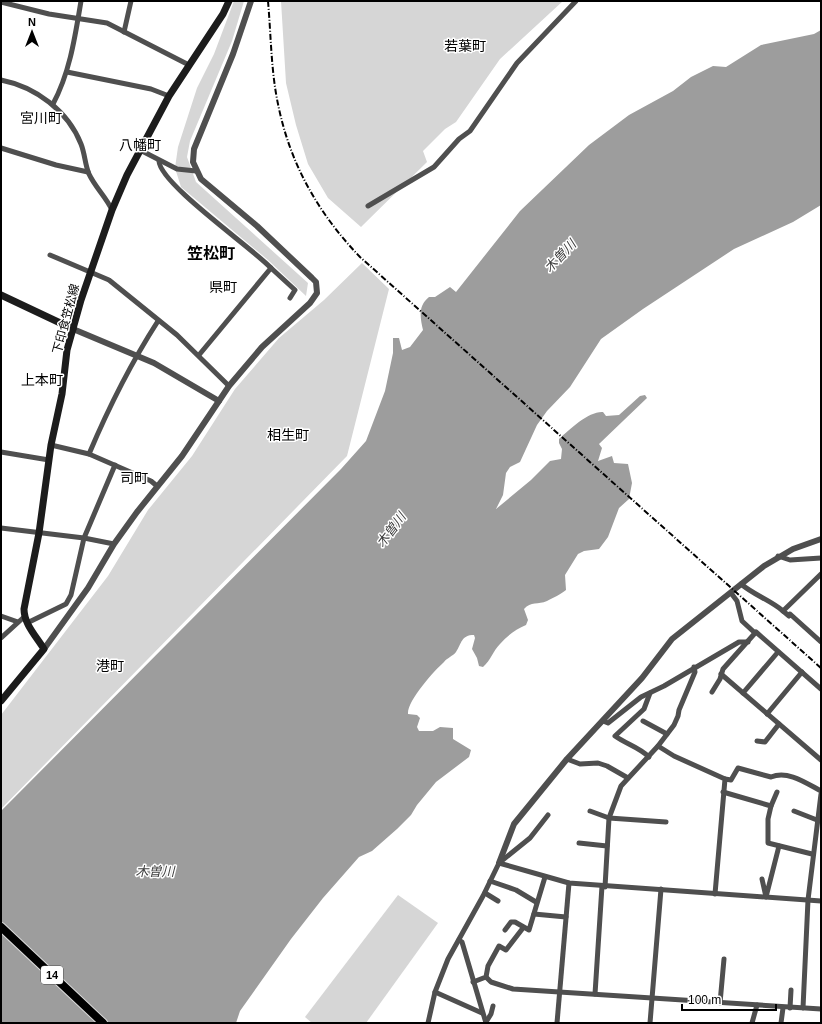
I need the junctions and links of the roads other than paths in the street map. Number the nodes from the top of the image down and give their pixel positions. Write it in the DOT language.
graph roads {
  1 [pos="82,1"];
  2 [pos="131,1"];
  3 [pos="229,1"];
  4 [pos="251,1"];
  5 [pos="576,1"];
  6 [pos="1,2"];
  7 [pos="78,19"];
  8 [pos="124,32"];
  9 [pos="189,64"];
  10 [pos="67,72"];
  11 [pos="1,80"];
  12 [pos="169,96"];
  13 [pos="52,104"];
  14 [pos="1,148"];
  15 [pos="140,150"];
  16 [pos="159,161"];
  17 [pos="196,171"];
  18 [pos="88,172"];
  19 [pos="368,206"];
  20 [pos="112,210"];
  21 [pos="50,255"];
  22 [pos="271,268"];
  23 [pos="91,272"];
  24 [pos="1,295"];
  25 [pos="290,298"];
  26 [pos="158,321"];
  27 [pos="73,329"];
  28 [pos="199,355"];
  29 [pos="138,356"];
  30 [pos="229,386"];
  31 [pos="219,401"];
  32 [pos="51,445"];
  33 [pos="1,452"];
  34 [pos="89,454"];
  35 [pos="49,460"];
  36 [pos="115,465"];
  37 [pos="157,486"];
  38 [pos="1,528"];
  39 [pos="39,533"];
  40 [pos="84,538"];
  41 [pos="821,539"];
  42 [pos="114,544"];
  43 [pos="778,556"];
  44 [pos="821,558"];
  45 [pos="821,574"];
  46 [pos="741,584"];
  47 [pos="731,592"];
  48 [pos="784,611"];
  49 [pos="1,616"];
  50 [pos="26,620"];
  51 [pos="18,622"];
  52 [pos="755,634"];
  53 [pos="1,638"];
  54 [pos="748,642"];
  55 [pos="821,642"];
  56 [pos="44,649"];
  57 [pos="778,652"];
  58 [pos="694,667"];
  59 [pos="802,672"];
  60 [pos="721,674"];
  61 [pos="821,689"];
  62 [pos="712,692"];
  63 [pos="650,693"];
  64 [pos="743,693"];
  65 [pos="1,701"];
  66 [pos="767,714"];
  67 [pos="603,721"];
  68 [pos="642,722"];
  69 [pos="779,724"];
  70 [pos="667,734"];
  71 [pos="757,741"];
  72 [pos="658,746"];
  73 [pos="648,757"];
  74 [pos="567,759"];
  75 [pos="821,760"];
  76 [pos="628,778"];
  77 [pos="725,779"];
  78 [pos="723,792"];
  79 [pos="777,792"];
  80 [pos="821,792"];
  81 [pos="821,797"];
  82 [pos="771,806"];
  83 [pos="590,810"];
  84 [pos="794,811"];
  85 [pos="548,815"];
  86 [pos="609,818"];
  87 [pos="817,820"];
  88 [pos="666,822"];
  89 [pos="579,843"];
  90 [pos="607,846"];
  91 [pos="779,846"];
  92 [pos="812,854"];
  93 [pos="499,863"];
  94 [pos="545,877"];
  95 [pos="762,879"];
  96 [pos="490,881"];
  97 [pos="569,883"];
  98 [pos="603,886"];
  99 [pos="661,889"];
  100 [pos="485,893"];
  101 [pos="715,894"];
  102 [pos="766,897"];
  103 [pos="808,900"];
  104 [pos="498,901"];
  105 [pos="821,901"];
  106 [pos="536,902"];
  107 [pos="534,914"];
  108 [pos="566,917"];
  109 [pos="1,927"];
  110 [pos="523,928"];
  111 [pos="505,930"];
  112 [pos="459,940"];
  113 [pos="724,959"];
  114 [pos="486,977"];
  115 [pos="473,982"];
  116 [pos="791,990"];
  117 [pos="435,992"];
  118 [pos="560,992"];
  119 [pos="595,994"];
  120 [pos="652,998"];
  121 [pos="720,1003"];
  122 [pos="757,1005"];
  123 [pos="493,1006"];
  124 [pos="783,1008"];
  125 [pos="790,1008"];
  126 [pos="803,1008"];
  127 [pos="821,1009"];
  128 [pos="482,1013"];
  129 [pos="103,1023"];
  130 [pos="428,1023"];
  131 [pos="486,1023"];
  132 [pos="558,1023"];
  133 [pos="650,1023"];
  134 [pos="752,1023"];
  135 [pos="781,1023"];
  1 -- 7 [label="street"];
  2 -- 8 [label="street"];
  3 -- 9 [label="main road, 下印食笠松線"];
  4 -- 17 [label="street"];
  5 -- 19 [label="street"];
  6 -- 7 [label="street"];
  7 -- 8 [label="street"];
  7 -- 10 [label="street"];
  8 -- 9 [label="street"];
  9 -- 12 [label="main road, 下印食笠松線"];
  10 -- 12 [label="street"];
  10 -- 13 [label="street"];
  11 -- 13 [label="street"];
  12 -- 15 [label="main road, 下印食笠松線"];
  13 -- 18 [label="street"];
  14 -- 18 [label="street"];
  15 -- 16 [label="street"];
  15 -- 20 [label="main road, 下印食笠松線"];
  16 -- 17 [label="street"];
  16 -- 22 [label="street"];
  17 -- 30 [label="street"];
  18 -- 20 [label="street"];
  20 -- 23 [label="main road, 下印食笠松線"];
  21 -- 23 [label="street"];
  22 -- 25 [label="street"];
  22 -- 28 [label="street"];
  23 -- 26 [label="street"];
  23 -- 27 [label="main road, 下印食笠松線"];
  24 -- 27 [label="main road"];
  26 -- 28 [label="street"];
  26 -- 29 [label="street"];
  27 -- 29 [label="street"];
  27 -- 32 [label="main road, 下印食笠松線"];
  28 -- 30 [label="street"];
  29 -- 31 [label="street"];
  29 -- 34 [label="street"];
  30 -- 31 [label="street"];
  31 -- 37 [label="street"];
  32 -- 34 [label="street"];
  32 -- 35 [label="main road, 下印食笠松線"];
  33 -- 35 [label="street"];
  34 -- 36 [label="street"];
  35 -- 39 [label="main road, 下印食笠松線"];
  36 -- 37 [label="street"];
  36 -- 40 [label="street"];
  37 -- 42 [label="street"];
  38 -- 39 [label="street"];
  39 -- 40 [label="street"];
  39 -- 50 [label="main road, 下印食笠松線"];
  40 -- 42 [label="street"];
  40 -- 50 [label="street"];
  41 -- 43 [label="street"];
  42 -- 56 [label="street"];
  43 -- 44 [label="street"];
  43 -- 46 [label="street"];
  45 -- 48 [label="street"];
  46 -- 47 [label="street"];
  46 -- 48 [label="street"];
  47 -- 52 [label="street"];
  47 -- 67 [label="street"];
  48 -- 55 [label="street"];
  49 -- 51 [label="street"];
  50 -- 51 [label="street"];
  50 -- 56 [label="main road"];
  51 -- 53 [label="street"];
  52 -- 54 [label="street"];
  52 -- 57 [label="street"];
  54 -- 58 [label="street"];
  54 -- 60 [label="street"];
  56 -- 65 [label="main road"];
  57 -- 59 [label="street"];
  57 -- 64 [label="street"];
  58 -- 63 [label="street"];
  58 -- 70 [label="street"];
  59 -- 61 [label="street"];
  59 -- 66 [label="street"];
  60 -- 62 [label="street"];
  60 -- 64 [label="street"];
  63 -- 67 [label="street"];
  63 -- 73 [label="street"];
  64 -- 66 [label="street"];
  66 -- 69 [label="street"];
  67 -- 74 [label="street"];
  68 -- 70 [label="street"];
  69 -- 71 [label="street"];
  69 -- 75 [label="street"];
  70 -- 72 [label="street"];
  72 -- 73 [label="street"];
  72 -- 77 [label="street"];
  73 -- 76 [label="street"];
  74 -- 76 [label="street"];
  74 -- 93 [label="street"];
  76 -- 86 [label="street"];
  77 -- 78 [label="street"];
  77 -- 80 [label="street"];
  78 -- 82 [label="street"];
  78 -- 101 [label="street"];
  79 -- 82 [label="street"];
  80 -- 81 [label="street"];
  81 -- 87 [label="street"];
  82 -- 91 [label="street"];
  83 -- 86 [label="street"];
  84 -- 87 [label="street"];
  85 -- 93 [label="street"];
  86 -- 88 [label="street"];
  86 -- 90 [label="street"];
  87 -- 92 [label="street"];
  89 -- 90 [label="street"];
  90 -- 98 [label="street"];
  91 -- 92 [label="street"];
  91 -- 102 [label="street"];
  92 -- 103 [label="street"];
  93 -- 94 [label="street"];
  93 -- 96 [label="street"];
  94 -- 97 [label="street"];
  94 -- 106 [label="street"];
  95 -- 102 [label="street"];
  96 -- 100 [label="street"];
  96 -- 106 [label="street"];
  97 -- 98 [label="street"];
  97 -- 108 [label="street"];
  98 -- 99 [label="street"];
  98 -- 119 [label="street"];
  99 -- 101 [label="street"];
  99 -- 120 [label="street"];
  100 -- 104 [label="street"];
  100 -- 112 [label="street"];
  101 -- 102 [label="street"];
  102 -- 103 [label="street"];
  103 -- 105 [label="street"];
  103 -- 126 [label="street"];
  106 -- 107 [label="street"];
  107 -- 108 [label="street"];
  107 -- 110 [label="street"];
  108 -- 118 [label="street"];
  109 -- 129 [label="main road, 14"];
  110 -- 111 [label="street"];
  110 -- 114 [label="street"];
  112 -- 115 [label="street"];
  112 -- 117 [label="street"];
  113 -- 121 [label="street"];
  114 -- 115 [label="street"];
  114 -- 118 [label="street"];
  115 -- 128 [label="street"];
  116 -- 125 [label="street"];
  117 -- 128 [label="street"];
  117 -- 130 [label="street"];
  118 -- 119 [label="street"];
  118 -- 132 [label="street"];
  119 -- 120 [label="street"];
  120 -- 121 [label="street"];
  120 -- 133 [label="street"];
  121 -- 122 [label="street"];
  122 -- 124 [label="street"];
  122 -- 134 [label="street"];
  123 -- 131 [label="street"];
  124 -- 125 [label="street"];
  124 -- 135 [label="street"];
  125 -- 126 [label="street"];
  126 -- 127 [label="street"];
  128 -- 131 [label="street"];
}
